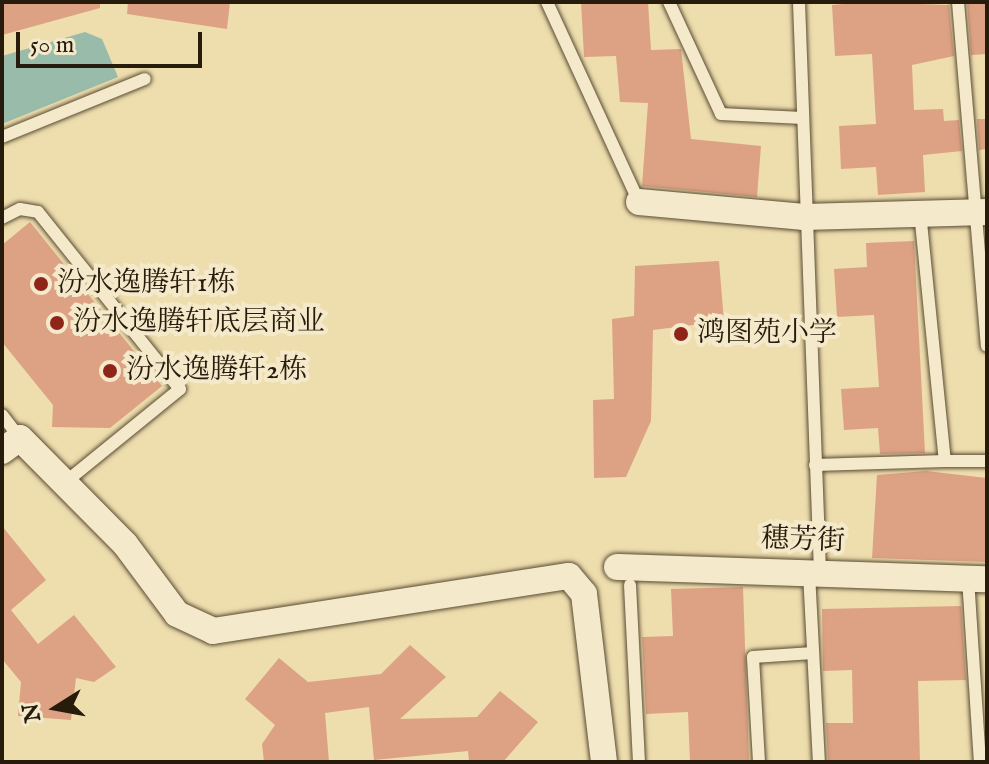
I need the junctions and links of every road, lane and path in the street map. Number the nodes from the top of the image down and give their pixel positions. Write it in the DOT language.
graph roads {
  1 [pos="547,2"];
  2 [pos="669,2"];
  3 [pos="799,2"];
  4 [pos="958,2"];
  5 [pos="145,79"];
  6 [pos="802,118"];
  7 [pos="2,137"];
  8 [pos="639,202"];
  9 [pos="920,211"];
  10 [pos="980,212"];
  11 [pos="804,217"];
  12 [pos="2,218"];
  13 [pos="987,346"];
  14 [pos="2,415"];
  15 [pos="11,444"];
  16 [pos="945,461"];
  17 [pos="987,461"];
  18 [pos="815,465"];
  19 [pos="63,484"];
  20 [pos="814,573"];
  21 [pos="623,576"];
  22 [pos="978,578"];
  23 [pos="813,653"];
  24 [pos="604,762"];
  25 [pos="639,762"];
  26 [pos="759,762"];
  27 [pos="819,762"];
  28 [pos="980,762"];
  1 -- 8 [label="lane"];
  2 -- 6 [label="lane"];
  3 -- 6 [label="lane"];
  4 -- 10 [label="lane"];
  5 -- 7 [label="lane"];
  6 -- 11 [label="lane"];
  8 -- 11 [label="street"];
  9 -- 10 [label="street"];
  9 -- 11 [label="street"];
  9 -- 16 [label="lane"];
  10 -- 13 [label="lane"];
  11 -- 18 [label="lane"];
  12 -- 19 [label="lane"];
  14 -- 15 [label="lane"];
  15 -- 19 [label="street"];
  16 -- 17 [label="lane"];
  16 -- 18 [label="lane"];
  18 -- 20 [label="lane"];
  19 -- 24 [label="street"];
  20 -- 21 [label="street, 穗芳街"];
  20 -- 22 [label="street, 穗芳街"];
  20 -- 23 [label="lane"];
  21 -- 25 [label="lane"];
  22 -- 28 [label="lane"];
  23 -- 26 [label="lane"];
  23 -- 27 [label="lane"];
}
